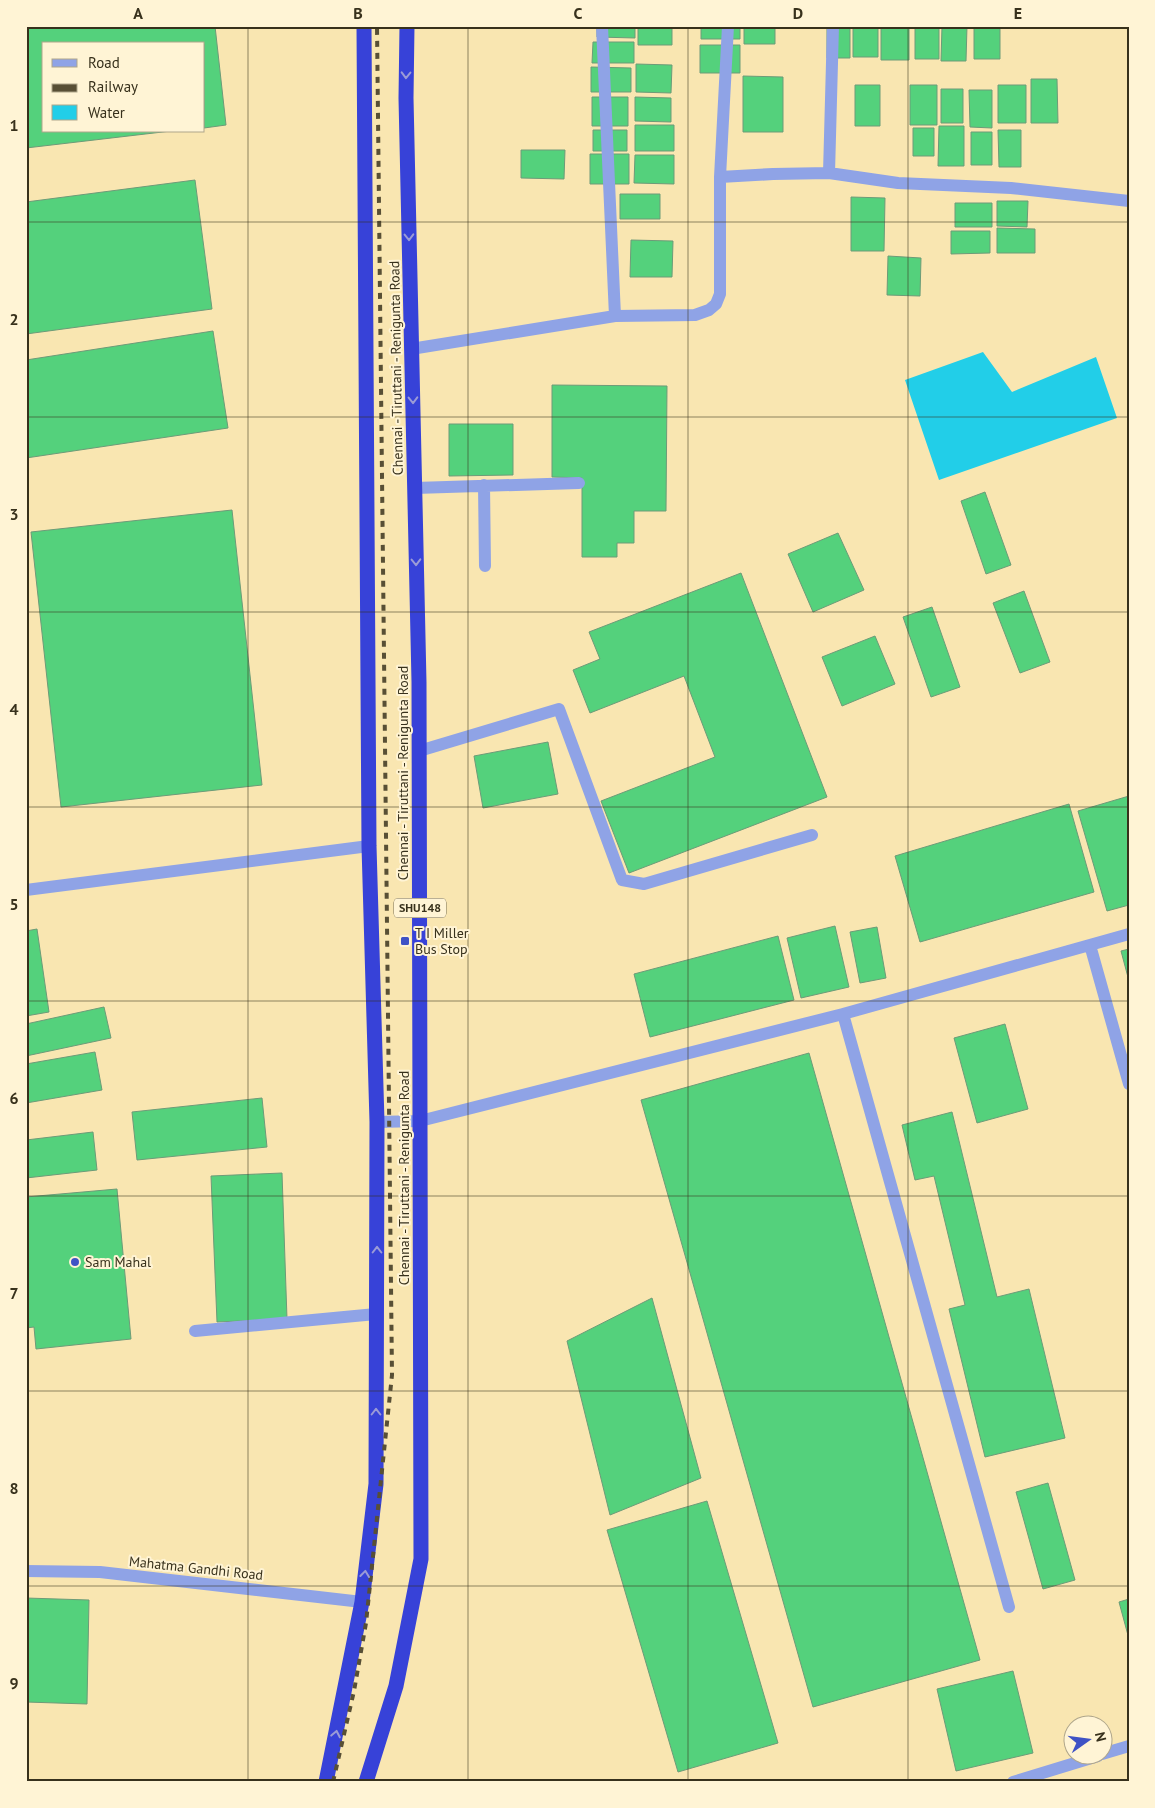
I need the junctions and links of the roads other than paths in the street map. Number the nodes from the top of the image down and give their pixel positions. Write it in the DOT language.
graph roads {
  1 [pos="364,26"];
  2 [pos="408,26"];
  3 [pos="602,26"];
  4 [pos="728,26"];
  5 [pos="832,26"];
  6 [pos="829,173"];
  7 [pos="720,176"];
  8 [pos="1129,201"];
  9 [pos="615,316"];
  10 [pos="412,349"];
  11 [pos="579,483"];
  12 [pos="484,485"];
  13 [pos="415,488"];
  14 [pos="485,566"];
  15 [pos="419,751"];
  16 [pos="812,835"];
  17 [pos="369,846"];
  18 [pos="26,890"];
  19 [pos="1129,934"];
  20 [pos="1090,946"];
  21 [pos="844,1014"];
  22 [pos="1129,1084"];
  23 [pos="420,1121"];
  24 [pos="377,1122"];
  25 [pos="376,1314"];
  26 [pos="194,1331"];
  27 [pos="26,1571"];
  28 [pos="362,1602"];
  29 [pos="1009,1607"];
  30 [pos="1129,1746"];
  31 [pos="1112,1751"];
  32 [pos="1065,1766"];
  33 [pos="326,1782"];
  34 [pos="366,1782"];
  35 [pos="1012,1782"];
  1 -- 17 [label="highway, Chennai - Tiruttani - Renigunta Road"];
  2 -- 10 [label="highway, Chennai - Tiruttani - Renigunta Road / SHU148, one-way"];
  3 -- 9 [label="street"];
  4 -- 7 [label="street"];
  5 -- 6 [label="street"];
  6 -- 7 [label="street"];
  6 -- 8 [label="street"];
  7 -- 9 [label="street"];
  9 -- 10 [label="street"];
  10 -- 13 [label="highway, Chennai - Tiruttani - Renigunta Road / SHU148, one-way"];
  11 -- 12 [label="street"];
  12 -- 13 [label="street"];
  12 -- 14 [label="street"];
  13 -- 15 [label="highway, Chennai - Tiruttani - Renigunta Road / SHU148, one-way"];
  15 -- 16 [label="street"];
  15 -- 23 [label="highway, Chennai - Tiruttani - Renigunta Road / SHU148"];
  17 -- 18 [label="street"];
  17 -- 24 [label="highway, Chennai - Tiruttani - Renigunta Road"];
  19 -- 20 [label="street"];
  20 -- 21 [label="street"];
  20 -- 22 [label="street"];
  21 -- 23 [label="street"];
  21 -- 29 [label="street"];
  23 -- 24 [label="street"];
  23 -- 34 [label="highway, Chennai - Tiruttani - Renigunta Road / SHU148"];
  25 -- 24 [label="highway, Chennai - Tiruttani - Renigunta Road, one-way"];
  25 -- 26 [label="street"];
  28 -- 25 [label="highway, Chennai - Tiruttani - Renigunta Road, one-way"];
  27 -- 28 [label="street, Mahatma Gandhi Road"];
  33 -- 28 [label="highway, Chennai - Tiruttani - Renigunta Road, one-way"];
  30 -- 31 [label="street"];
  32 -- 35 [label="street"];
}
